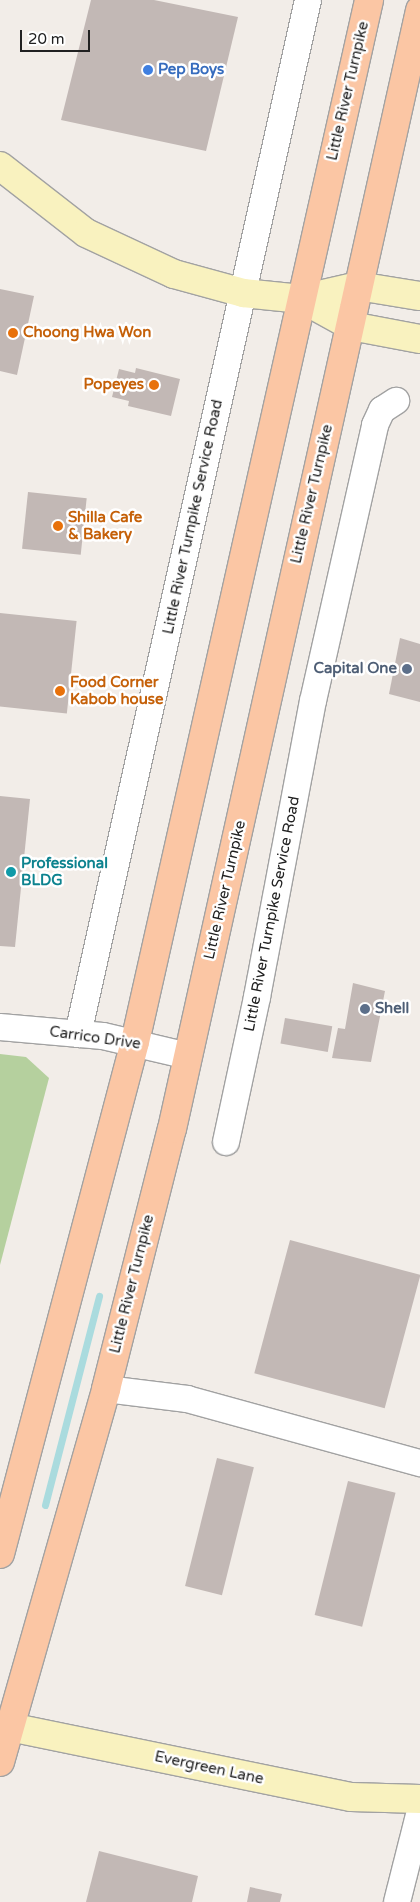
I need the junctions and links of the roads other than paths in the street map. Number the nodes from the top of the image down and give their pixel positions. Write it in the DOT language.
graph roads {
  1 [pos="308,0"];
  2 [pos="369,0"];
  3 [pos="420,10"];
  4 [pos="0,166"];
  5 [pos="358,286"];
  6 [pos="243,293"];
  7 [pos="420,296"];
  8 [pos="302,299"];
  9 [pos="351,326"];
  10 [pos="420,339"];
  11 [pos="396,400"];
  12 [pos="0,1027"];
  13 [pos="78,1034"];
  14 [pos="135,1042"];
  15 [pos="188,1056"];
  16 [pos="226,1142"];
  17 [pos="106,1389"];
  18 [pos="420,1463"];
  19 [pos="0,1554"];
  20 [pos="5,1726"];
  21 [pos="0,1762"];
  22 [pos="420,1799"];
  23 [pos="420,1811"];
  24 [pos="396,1902"];
  1 -- 6 [label="street, Little River Turnpike Service Road"];
  2 -- 8 [label="main road, Little River Turnpike"];
  3 -- 5 [label="main road, Little River Turnpike"];
  4 -- 6 [label="street"];
  5 -- 7 [label="street"];
  5 -- 8 [label="street"];
  5 -- 9 [label="main road, Little River Turnpike"];
  6 -- 8 [label="street"];
  6 -- 13 [label="street, Little River Turnpike Service Road"];
  8 -- 9 [label="street"];
  8 -- 14 [label="main road, Little River Turnpike"];
  9 -- 10 [label="street"];
  9 -- 15 [label="main road, Little River Turnpike"];
  11 -- 16 [label="street, Little River Turnpike Service Road"];
  12 -- 13 [label="street, Carrico Drive"];
  13 -- 14 [label="street, Carrico Drive"];
  14 -- 15 [label="street, Carrico Drive"];
  14 -- 19 [label="main road, Little River Turnpike"];
  15 -- 17 [label="main road, Little River Turnpike"];
  17 -- 18 [label="street"];
  17 -- 20 [label="main road, Little River Turnpike"];
  20 -- 21 [label="main road, Little River Turnpike"];
  20 -- 22 [label="street, Evergreen Lane"];
  23 -- 24 [label="street"];
}
